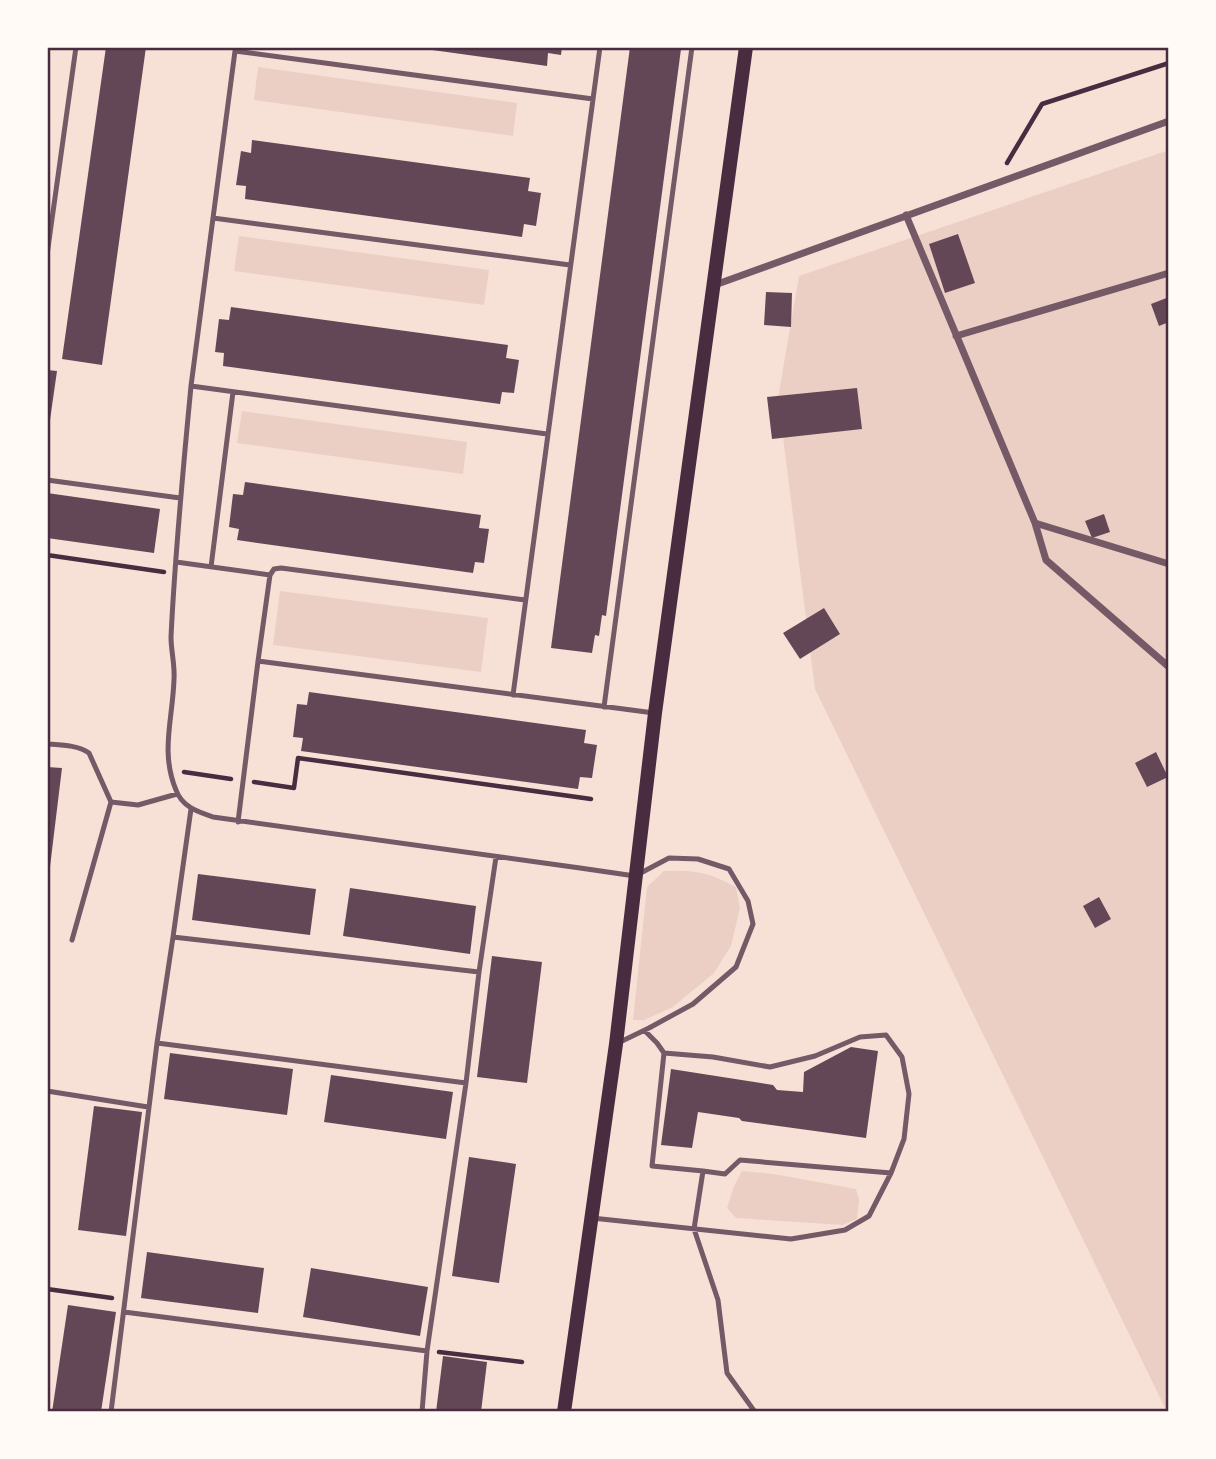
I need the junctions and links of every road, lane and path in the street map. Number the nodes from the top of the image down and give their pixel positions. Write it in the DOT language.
graph roads {
  1 [pos="76,47"];
  2 [pos="600,47"];
  3 [pos="692,47"];
  4 [pos="746,47"];
  5 [pos="235,49"];
  6 [pos="1169,63"];
  7 [pos="593,99"];
  8 [pos="1169,121"];
  9 [pos="996,183"];
  10 [pos="906,215"];
  11 [pos="213,218"];
  12 [pos="47,256"];
  13 [pos="570,265"];
  14 [pos="1169,273"];
  15 [pos="712,286"];
  16 [pos="956,336"];
  17 [pos="191,386"];
  18 [pos="233,392"];
  19 [pos="547,434"];
  20 [pos="47,480"];
  21 [pos="180,498"];
  22 [pos="1035,523"];
  23 [pos="47,555"];
  24 [pos="176,562"];
  25 [pos="1169,564"];
  26 [pos="211,567"];
  27 [pos="176,573"];
  28 [pos="270,575"];
  29 [pos="525,600"];
  30 [pos="258,662"];
  31 [pos="1169,667"];
  32 [pos="513,695"];
  33 [pos="604,706"];
  34 [pos="655,713"];
  35 [pos="47,744"];
  36 [pos="169,770"];
  37 [pos="243,780"];
  38 [pos="177,794"];
  39 [pos="591,799"];
  40 [pos="111,802"];
  41 [pos="191,809"];
  42 [pos="237,822"];
  43 [pos="496,857"];
  44 [pos="635,876"];
  45 [pos="173,937"];
  46 [pos="72,940"];
  47 [pos="479,972"];
  48 [pos="645,1031"];
  49 [pos="157,1043"];
  50 [pos="616,1044"];
  51 [pos="664,1053"];
  52 [pos="466,1083"];
  53 [pos="47,1091"];
  54 [pos="148,1107"];
  55 [pos="703,1171"];
  56 [pos="891,1174"];
  57 [pos="592,1218"];
  58 [pos="694,1229"];
  59 [pos="47,1289"];
  60 [pos="126,1299"];
  61 [pos="124,1312"];
  62 [pos="427,1351"];
  63 [pos="522,1362"];
  64 [pos="111,1412"];
  65 [pos="422,1412"];
  66 [pos="564,1412"];
  67 [pos="755,1412"];
  1 -- 12 [label="lane"];
  2 -- 7 [label="lane"];
  3 -- 33 [label="lane"];
  4 -- 15 [label="main road"];
  5 -- 7 [label="lane"];
  5 -- 11 [label="lane"];
  6 -- 9 [label="path"];
  7 -- 13 [label="lane"];
  8 -- 9 [label="street"];
  9 -- 10 [label="street"];
  10 -- 15 [label="street"];
  10 -- 16 [label="street"];
  11 -- 13 [label="lane"];
  11 -- 17 [label="lane"];
  13 -- 19 [label="lane"];
  14 -- 16 [label="street"];
  15 -- 34 [label="main road"];
  16 -- 22 [label="street"];
  17 -- 18 [label="lane"];
  17 -- 21 [label="lane"];
  18 -- 19 [label="lane"];
  18 -- 26 [label="lane"];
  19 -- 29 [label="lane"];
  20 -- 21 [label="lane"];
  21 -- 24 [label="lane"];
  22 -- 25 [label="street"];
  22 -- 31 [label="street"];
  23 -- 27 [label="path"];
  24 -- 26 [label="lane"];
  24 -- 27 [label="lane"];
  26 -- 28 [label="lane"];
  27 -- 36 [label="lane"];
  28 -- 29 [label="lane"];
  28 -- 30 [label="lane"];
  29 -- 32 [label="lane"];
  30 -- 32 [label="lane"];
  30 -- 37 [label="lane"];
  32 -- 33 [label="lane"];
  33 -- 34 [label="lane"];
  34 -- 44 [label="main road"];
  35 -- 40 [label="lane"];
  36 -- 37 [label="path"];
  36 -- 38 [label="lane"];
  37 -- 39 [label="path"];
  37 -- 42 [label="lane"];
  38 -- 40 [label="lane"];
  38 -- 41 [label="lane"];
  40 -- 46 [label="lane"];
  41 -- 42 [label="lane"];
  41 -- 45 [label="lane"];
  42 -- 43 [label="lane"];
  43 -- 44 [label="lane"];
  43 -- 47 [label="lane"];
  44 -- 48 [label="lane"];
  44 -- 50 [label="main road"];
  45 -- 47 [label="lane"];
  45 -- 49 [label="lane"];
  47 -- 52 [label="lane"];
  48 -- 50 [label="lane"];
  48 -- 51 [label="lane"];
  49 -- 52 [label="lane"];
  49 -- 54 [label="lane"];
  50 -- 57 [label="main road"];
  51 -- 55 [label="lane"];
  51 -- 56 [label="lane"];
  52 -- 62 [label="lane"];
  53 -- 54 [label="lane"];
  54 -- 60 [label="lane"];
  55 -- 56 [label="lane"];
  55 -- 58 [label="lane"];
  56 -- 58 [label="lane"];
  57 -- 58 [label="lane"];
  57 -- 66 [label="main road"];
  58 -- 67 [label="lane"];
  59 -- 60 [label="path"];
  60 -- 61 [label="lane"];
  61 -- 62 [label="lane"];
  61 -- 64 [label="lane"];
  62 -- 63 [label="path"];
  62 -- 65 [label="lane"];
}
